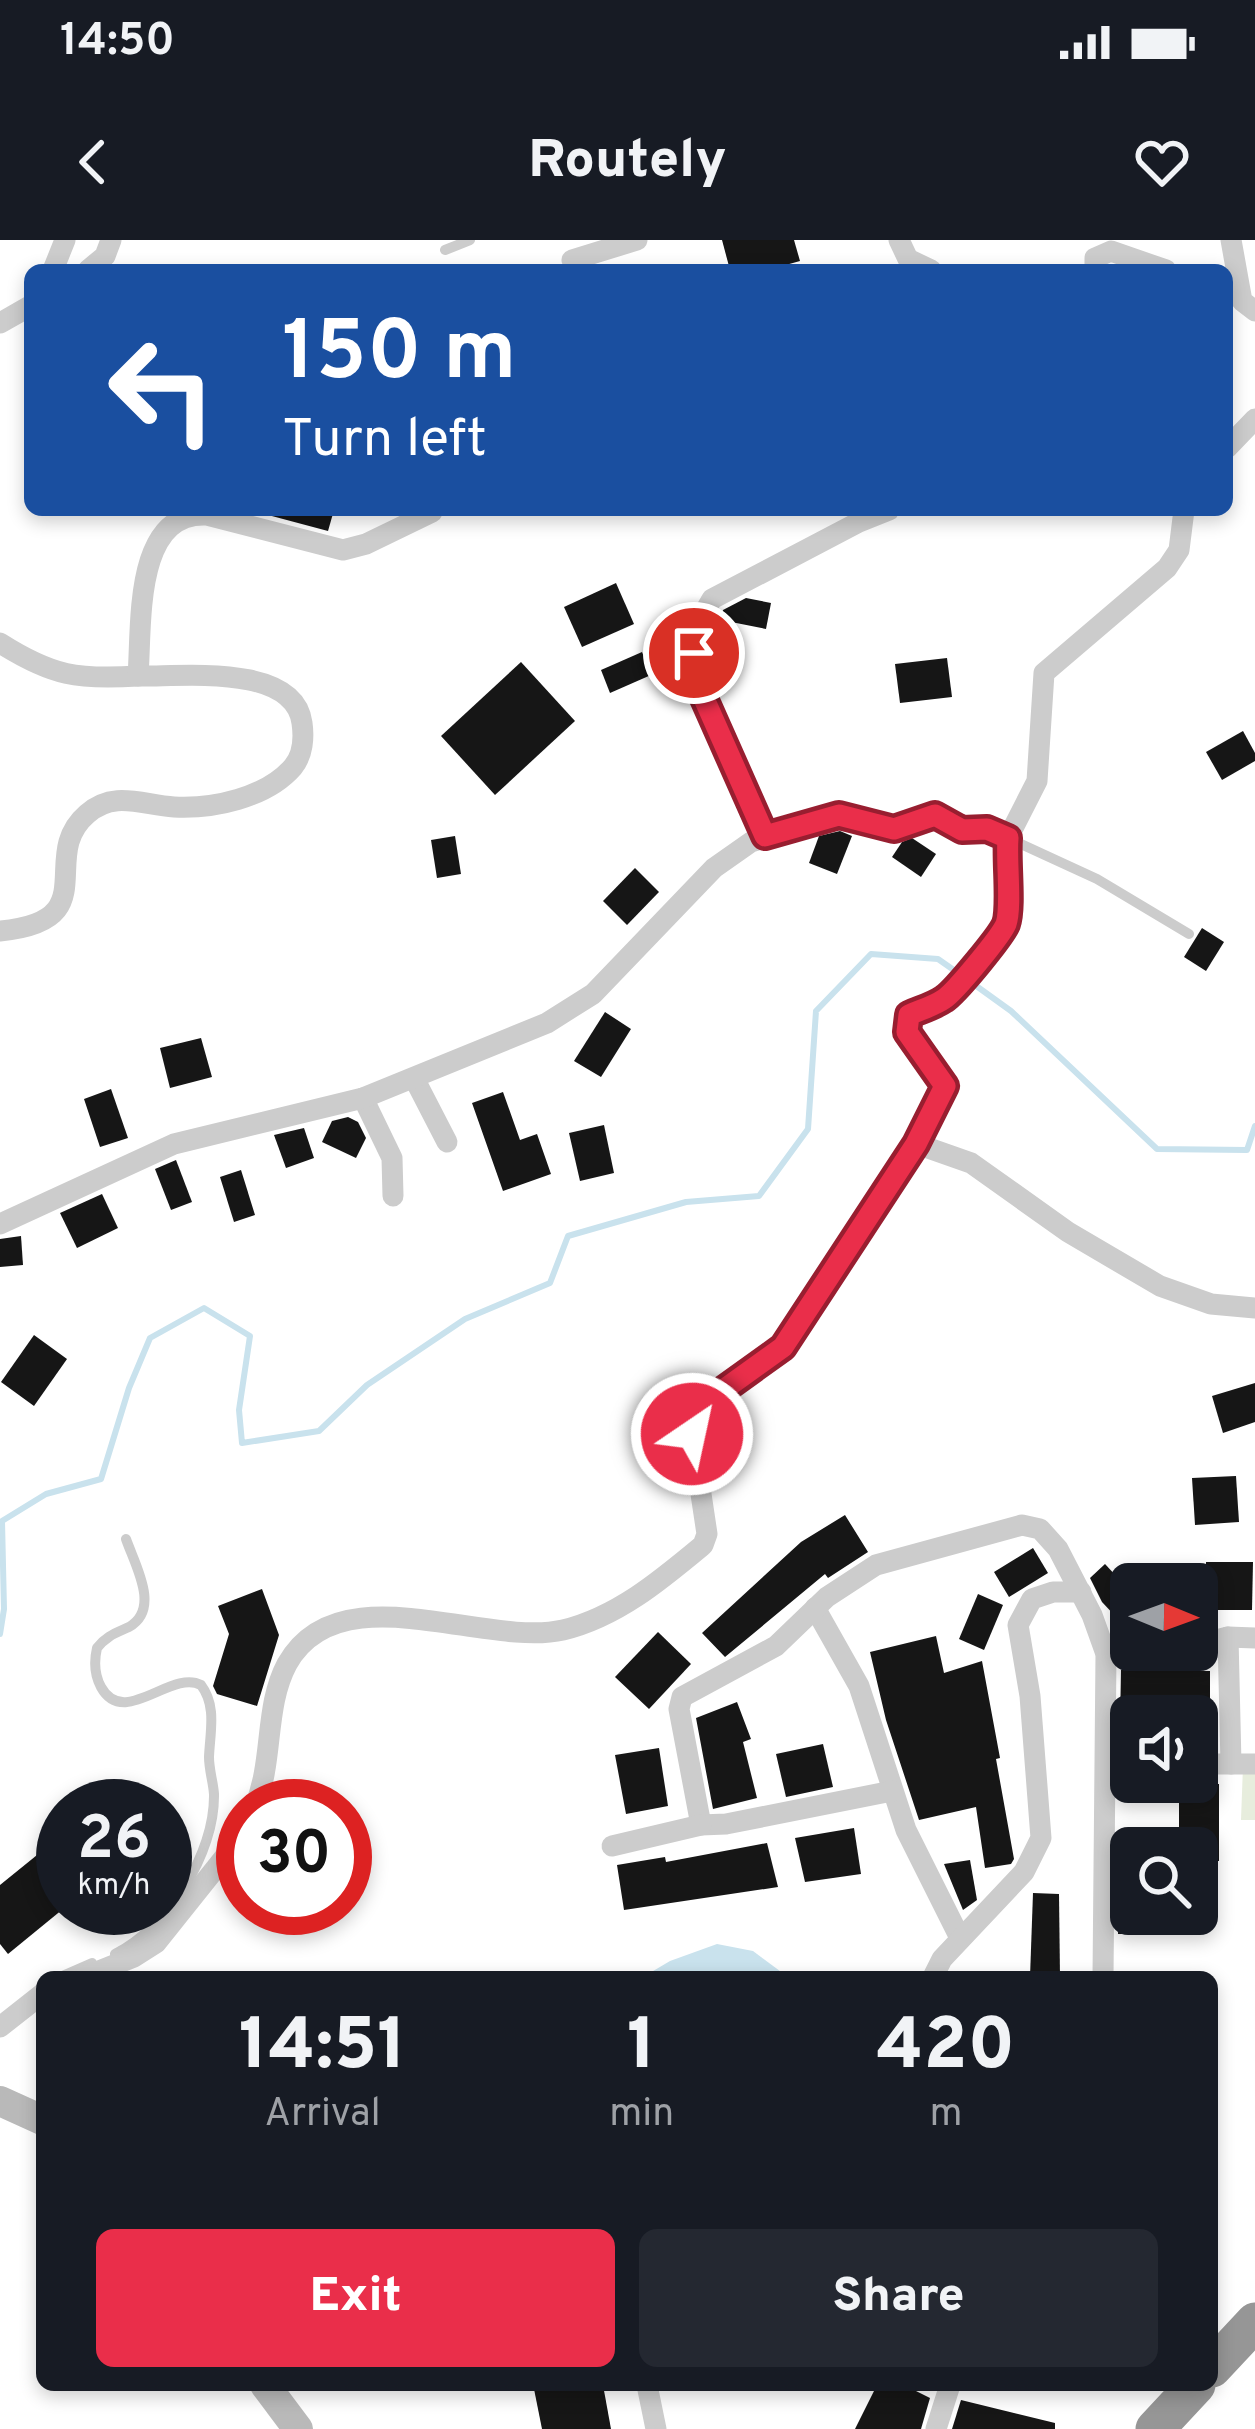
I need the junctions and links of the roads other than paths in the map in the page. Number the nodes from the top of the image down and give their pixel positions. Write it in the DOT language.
graph roads {
  1 [pos="470,240"];
  2 [pos="637,240"];
  3 [pos="899,240"];
  4 [pos="1231,240"];
  5 [pos="445,250"];
  6 [pos="567,256"];
  7 [pos="918,264"];
  8 [pos="1095,264"];
  9 [pos="1149,264"];
  10 [pos="1241,303"];
  11 [pos="1255,419"];
  12 [pos="1233,442"];
  13 [pos="198,516"];
  14 [pos="216,516"];
  15 [pos="424,516"];
  16 [pos="874,516"];
  17 [pos="1183,516"];
  18 [pos="0,644"];
  19 [pos="139,676"];
  20 [pos="765,836"];
  21 [pos="1008,838"];
  22 [pos="0,931"];
  23 [pos="1189,934"];
  24 [pos="415,1080"];
  25 [pos="363,1098"];
  26 [pos="447,1142"];
  27 [pos="916,1144"];
  28 [pos="393,1196"];
  29 [pos="0,1223"];
  30 [pos="1255,1307"];
  31 [pos="126,1539"];
  32 [pos="1081,1592"];
  33 [pos="815,1608"];
  34 [pos="1228,1637"];
  35 [pos="1255,1638"];
  36 [pos="1218,1640"];
  37 [pos="1106,1654"];
  38 [pos="1110,1654"];
  39 [pos="1105,1764"];
  40 [pos="1110,1764"];
  41 [pos="1218,1764"];
  42 [pos="1231,1764"];
  43 [pos="1255,1764"];
  44 [pos="265,1779"];
  45 [pos="892,1792"];
  46 [pos="701,1825"];
  47 [pos="612,1846"];
  48 [pos="216,1868"];
  49 [pos="192,1871"];
  50 [pos="140,1935"];
  51 [pos="960,1939"];
  52 [pos="74,1971"];
  53 [pos="99,1971"];
  54 [pos="937,1971"];
  55 [pos="1103,1971"];
  56 [pos="36,1997"];
  57 [pos="0,2027"];
  58 [pos="3,2105"];
  59 [pos="36,2118"];
  60 [pos="270,2391"];
  61 [pos="648,2391"];
  62 [pos="948,2391"];
  63 [pos="1190,2391"];
  64 [pos="298,2429"];
  65 [pos="656,2429"];
  66 [pos="936,2429"];
  67 [pos="1155,2429"];
  1 -- 5 [label="lane"];
  2 -- 6 [label="street"];
  3 -- 7 [label="street"];
  4 -- 10 [label="street"];
  8 -- 9 [label="street"];
  11 -- 12 [label="street"];
  13 -- 19 [label="street"];
  14 -- 15 [label="street"];
  16 -- 20 [label="street"];
  17 -- 21 [label="street"];
  18 -- 19 [label="street"];
  19 -- 22 [label="street"];
  20 -- 21 [label="street"];
  20 -- 24 [label="street"];
  21 -- 23 [label="lane"];
  21 -- 27 [label="street"];
  24 -- 25 [label="street"];
  24 -- 26 [label="street"];
  25 -- 28 [label="street"];
  25 -- 29 [label="street"];
  27 -- 30 [label="street"];
  27 -- 44 [label="street"];
  31 -- 49 [label="lane"];
  32 -- 33 [label="street"];
  32 -- 37 [label="street"];
  32 -- 51 [label="street"];
  33 -- 45 [label="street"];
  33 -- 46 [label="street"];
  34 -- 35 [label="street"];
  34 -- 36 [label="street"];
  34 -- 42 [label="street"];
  37 -- 38 [label="street"];
  37 -- 39 [label="street"];
  39 -- 40 [label="street"];
  39 -- 55 [label="street"];
  41 -- 42 [label="street"];
  42 -- 43 [label="street"];
  45 -- 46 [label="street"];
  45 -- 51 [label="street"];
  46 -- 47 [label="street"];
  48 -- 53 [label="street"];
  50 -- 52 [label="lane"];
  51 -- 54 [label="street"];
  56 -- 57 [label="street"];
  58 -- 59 [label="main road"];
  60 -- 64 [label="main road"];
  61 -- 65 [label="street"];
  62 -- 66 [label="street"];
  63 -- 67 [label="highway"];
}
